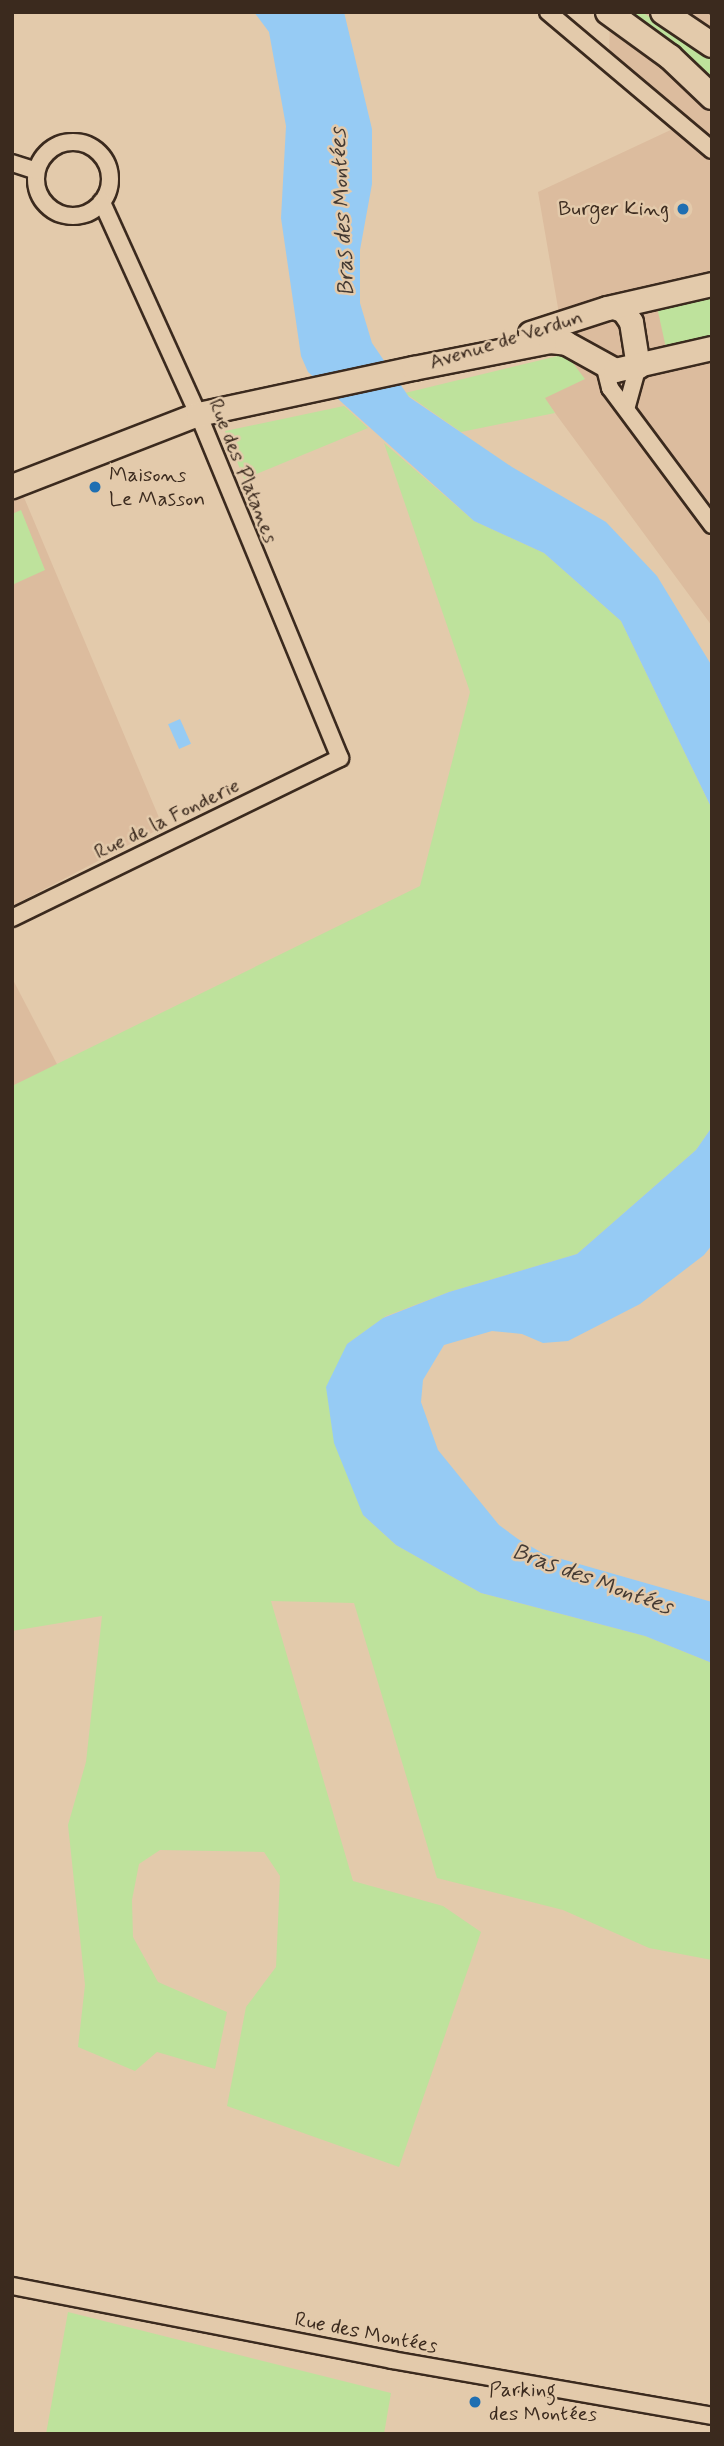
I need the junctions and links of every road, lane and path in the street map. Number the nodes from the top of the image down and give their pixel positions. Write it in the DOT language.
graph roads {
  1 [pos="548,12"];
  2 [pos="608,12"];
  3 [pos="663,12"];
  4 [pos="712,45"];
  5 [pos="712,97"];
  6 [pos="712,150"];
  7 [pos="12,163"];
  8 [pos="36,171"];
  9 [pos="102,202"];
  10 [pos="712,284"];
  11 [pos="606,309"];
  12 [pos="712,348"];
  13 [pos="602,365"];
  14 [pos="638,366"];
  15 [pos="406,370"];
  16 [pos="627,406"];
  17 [pos="198,414"];
  18 [pos="12,486"];
  19 [pos="712,524"];
  20 [pos="340,758"];
  21 [pos="12,918"];
  22 [pos="12,2286"];
  23 [pos="712,2416"];
  1 -- 6 [label="street"];
  2 -- 5 [label="main road"];
  3 -- 4 [label="main road"];
  7 -- 8 [label="street"];
  8 -- 9 [label="street"];
  8 -- 9 [label="street"];
  9 -- 17 [label="street, Rue des Platanes"];
  10 -- 11 [label="street, Avenue de Verdun"];
  11 -- 13 [label="street, Avenue de Verdun"];
  11 -- 14 [label="street"];
  11 -- 15 [label="street, Avenue de Verdun"];
  12 -- 14 [label="street"];
  13 -- 14 [label="street"];
  13 -- 15 [label="street, Avenue de Verdun"];
  13 -- 16 [label="street"];
  14 -- 16 [label="street"];
  15 -- 17 [label="street, Avenue de Verdun"];
  16 -- 19 [label="street"];
  17 -- 18 [label="street, Avenue de Verdun"];
  17 -- 20 [label="street, Rue des Platanes"];
  20 -- 21 [label="street, Rue de la Fonderie"];
  22 -- 23 [label="street, Rue des Montées"];
}
